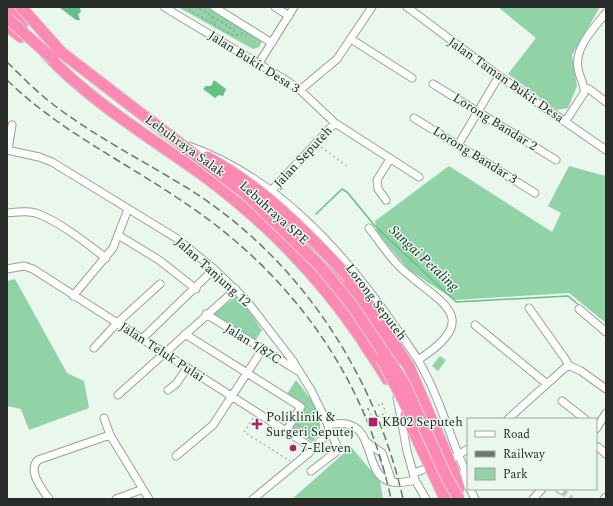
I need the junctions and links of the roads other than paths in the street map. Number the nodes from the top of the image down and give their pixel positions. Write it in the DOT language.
graph roads {
  1 [pos="20,7"];
  2 [pos="164,7"];
  3 [pos="214,7"];
  4 [pos="275,7"];
  5 [pos="294,7"];
  6 [pos="372,7"];
  7 [pos="407,7"];
  8 [pos="7,9"];
  9 [pos="606,13"];
  10 [pos="289,16"];
  11 [pos="7,18"];
  12 [pos="7,26"];
  13 [pos="351,39"];
  14 [pos="272,43"];
  15 [pos="54,62"];
  16 [pos="259,64"];
  17 [pos="499,76"];
  18 [pos="412,78"];
  19 [pos="433,84"];
  20 [pos="584,88"];
  21 [pos="300,90"];
  22 [pos="606,102"];
  23 [pos="478,112"];
  24 [pos="414,118"];
  25 [pos="565,122"];
  26 [pos="335,123"];
  27 [pos="12,125"];
  28 [pos="175,140"];
  29 [pos="458,145"];
  30 [pos="189,146"];
  31 [pos="8,150"];
  32 [pos="606,150"];
  33 [pos="390,158"];
  34 [pos="556,160"];
  35 [pos="419,177"];
  36 [pos="272,190"];
  37 [pos="536,193"];
  38 [pos="386,200"];
  39 [pos="128,209"];
  40 [pos="7,213"];
  41 [pos="369,228"];
  42 [pos="118,235"];
  43 [pos="106,258"];
  44 [pos="7,269"];
  45 [pos="214,269"];
  46 [pos="332,271"];
  47 [pos="160,284"];
  48 [pos="196,289"];
  49 [pos="236,289"];
  50 [pos="73,296"];
  51 [pos="529,308"];
  52 [pos="579,309"];
  53 [pos="376,312"];
  54 [pos="206,314"];
  55 [pos="117,323"];
  56 [pos="475,325"];
  57 [pos="606,332"];
  58 [pos="185,334"];
  59 [pos="142,339"];
  60 [pos="94,348"];
  61 [pos="262,350"];
  62 [pos="164,353"];
  63 [pos="418,360"];
  64 [pos="568,365"];
  65 [pos="187,368"];
  66 [pos="300,372"];
  67 [pos="247,373"];
  68 [pos="547,384"];
  69 [pos="606,389"];
  70 [pos="168,390"];
  71 [pos="118,395"];
  72 [pos="232,397"];
  73 [pos="397,397"];
  74 [pos="562,401"];
  75 [pos="606,412"];
  76 [pos="104,418"];
  77 [pos="509,418"];
  78 [pos="584,418"];
  79 [pos="597,426"];
  80 [pos="328,429"];
  81 [pos="286,431"];
  82 [pos="110,435"];
  83 [pos="366,442"];
  84 [pos="597,447"];
  85 [pos="314,448"];
  86 [pos="467,450"];
  87 [pos="424,453"];
  88 [pos="606,454"];
  89 [pos="176,456"];
  90 [pos="457,456"];
  91 [pos="464,468"];
  92 [pos="422,470"];
  93 [pos="311,471"];
  94 [pos="467,475"];
  95 [pos="414,477"];
  96 [pos="392,482"];
  97 [pos="143,489"];
  98 [pos="475,490"];
  99 [pos="541,490"];
  100 [pos="463,492"];
  101 [pos="49,499"];
  102 [pos="116,499"];
  103 [pos="149,499"];
  104 [pos="253,499"];
  105 [pos="426,499"];
  106 [pos="439,499"];
  107 [pos="445,499"];
  108 [pos="451,499"];
  109 [pos="464,499"];
  110 [pos="475,499"];
  111 [pos="480,499"];
  112 [pos="533,499"];
  1 -- 28 [label="highway, Lebuhraya SPE, bridge"];
  1 -- 30 [label="highway, Lebuhraya Salak"];
  2 -- 16 [label="street, Jalan Bukit Desa 3"];
  3 -- 14 [label="street"];
  4 -- 10 [label="street"];
  5 -- 10 [label="street"];
  6 -- 13 [label="street"];
  7 -- 17 [label="street, Jalan Taman Bukit Desa"];
  8 -- 15 [label="highway, Lebuhraya SPE, bridge"];
  9 -- 20 [label="street"];
  10 -- 14 [label="street"];
  11 -- 15 [label="highway, bridge"];
  12 -- 15 [label="highway"];
  13 -- 18 [label="street"];
  13 -- 21 [label="street"];
  14 -- 16 [label="street"];
  15 -- 73 [label="highway, Lebuhraya Salak"];
  15 -- 108 [label="highway, Lebuhraya SPE, bridge"];
  16 -- 21 [label="street, Jalan Bukit Desa 3"];
  17 -- 23 [label="street"];
  17 -- 25 [label="street, Jalan Taman Bukit Desa"];
  19 -- 23 [label="street, Lorong Bandar 2"];
  20 -- 22 [label="street"];
  20 -- 25 [label="street"];
  21 -- 26 [label="street, Jalan Bukit Desa 3"];
  23 -- 29 [label="street"];
  23 -- 34 [label="street, Lorong Bandar 2"];
  24 -- 29 [label="street, Lorong Bandar 3"];
  25 -- 32 [label="street, Jalan Taman Bukit Desa"];
  26 -- 33 [label="street, Jalan Bukit Desa 3"];
  26 -- 36 [label="street, Jalan Seputeh"];
  27 -- 31 [label="street"];
  28 -- 53 [label="highway, bridge"];
  28 -- 100 [label="highway, Lebuhraya SPE, bridge"];
  29 -- 37 [label="street, Lorong Bandar 3"];
  30 -- 36 [label="street, Lorong Seputeh"];
  30 -- 46 [label="highway, Lebuhraya Salak"];
  31 -- 39 [label="street, Jalan Tanjung 12"];
  33 -- 35 [label="street, Jalan Bukit Desa 3"];
  33 -- 38 [label="street"];
  36 -- 63 [label="street, Lorong Seputeh"];
  39 -- 42 [label="street"];
  39 -- 45 [label="street, Jalan Tanjung 12"];
  40 -- 43 [label="street"];
  41 -- 63 [label="street"];
  42 -- 43 [label="street"];
  42 -- 48 [label="street"];
  43 -- 50 [label="street"];
  44 -- 50 [label="street, Jalan Teluk Pulai"];
  45 -- 48 [label="street"];
  45 -- 49 [label="street, Jalan Tanjung 12"];
  46 -- 53 [label="highway"];
  46 -- 100 [label="highway, Lebuhraya Salak"];
  47 -- 55 [label="street"];
  48 -- 59 [label="street"];
  49 -- 54 [label="street"];
  49 -- 66 [label="street, Jalan Tanjung 12"];
  50 -- 55 [label="street, Jalan Teluk Pulai"];
  51 -- 64 [label="street"];
  52 -- 57 [label="street"];
  53 -- 100 [label="highway"];
  54 -- 58 [label="street"];
  54 -- 61 [label="street, Jalan 1/87C"];
  55 -- 59 [label="street, Jalan Teluk Pulai"];
  55 -- 60 [label="street"];
  56 -- 68 [label="street"];
  58 -- 62 [label="street"];
  58 -- 67 [label="street"];
  59 -- 62 [label="street, Jalan Teluk Pulai"];
  61 -- 66 [label="street, Jalan 1/87C"];
  61 -- 67 [label="street"];
  62 -- 65 [label="street, Jalan Teluk Pulai"];
  62 -- 71 [label="street"];
  63 -- 90 [label="street, Lorong Seputeh"];
  64 -- 68 [label="street"];
  64 -- 69 [label="street"];
  65 -- 70 [label="street"];
  65 -- 72 [label="street, Jalan Teluk Pulai"];
  66 -- 80 [label="street, Jalan Tanjung 12"];
  67 -- 72 [label="street"];
  67 -- 81 [label="street"];
  68 -- 77 [label="street"];
  72 -- 81 [label="street, Jalan Teluk Pulai"];
  72 -- 89 [label="street"];
  73 -- 87 [label="highway, Lebuhraya Salak"];
  73 -- 95 [label="street"];
  74 -- 78 [label="street"];
  75 -- 79 [label="street"];
  76 -- 82 [label="street"];
  80 -- 83 [label="street"];
  80 -- 85 [label="street"];
  80 -- 93 [label="street, Jalan Tanjung 12"];
  81 -- 85 [label="street, Jalan Teluk Pulai"];
  82 -- 97 [label="street"];
  82 -- 101 [label="street"];
  83 -- 96 [label="street"];
  83 -- 96 [label="street"];
  84 -- 88 [label="street"];
  85 -- 104 [label="street"];
  86 -- 90 [label="street"];
  87 -- 106 [label="highway"];
  87 -- 107 [label="highway, Lebuhraya Salak"];
  90 -- 91 [label="street, Lorong Seputeh"];
  91 -- 94 [label="street, Lorong Seputeh"];
  91 -- 100 [label="street"];
  92 -- 95 [label="street"];
  95 -- 96 [label="street"];
  95 -- 105 [label="street"];
  97 -- 102 [label="street"];
  97 -- 103 [label="street"];
  98 -- 111 [label="street"];
  99 -- 112 [label="street"];
  100 -- 109 [label="highway"];
  100 -- 110 [label="street"];
}
